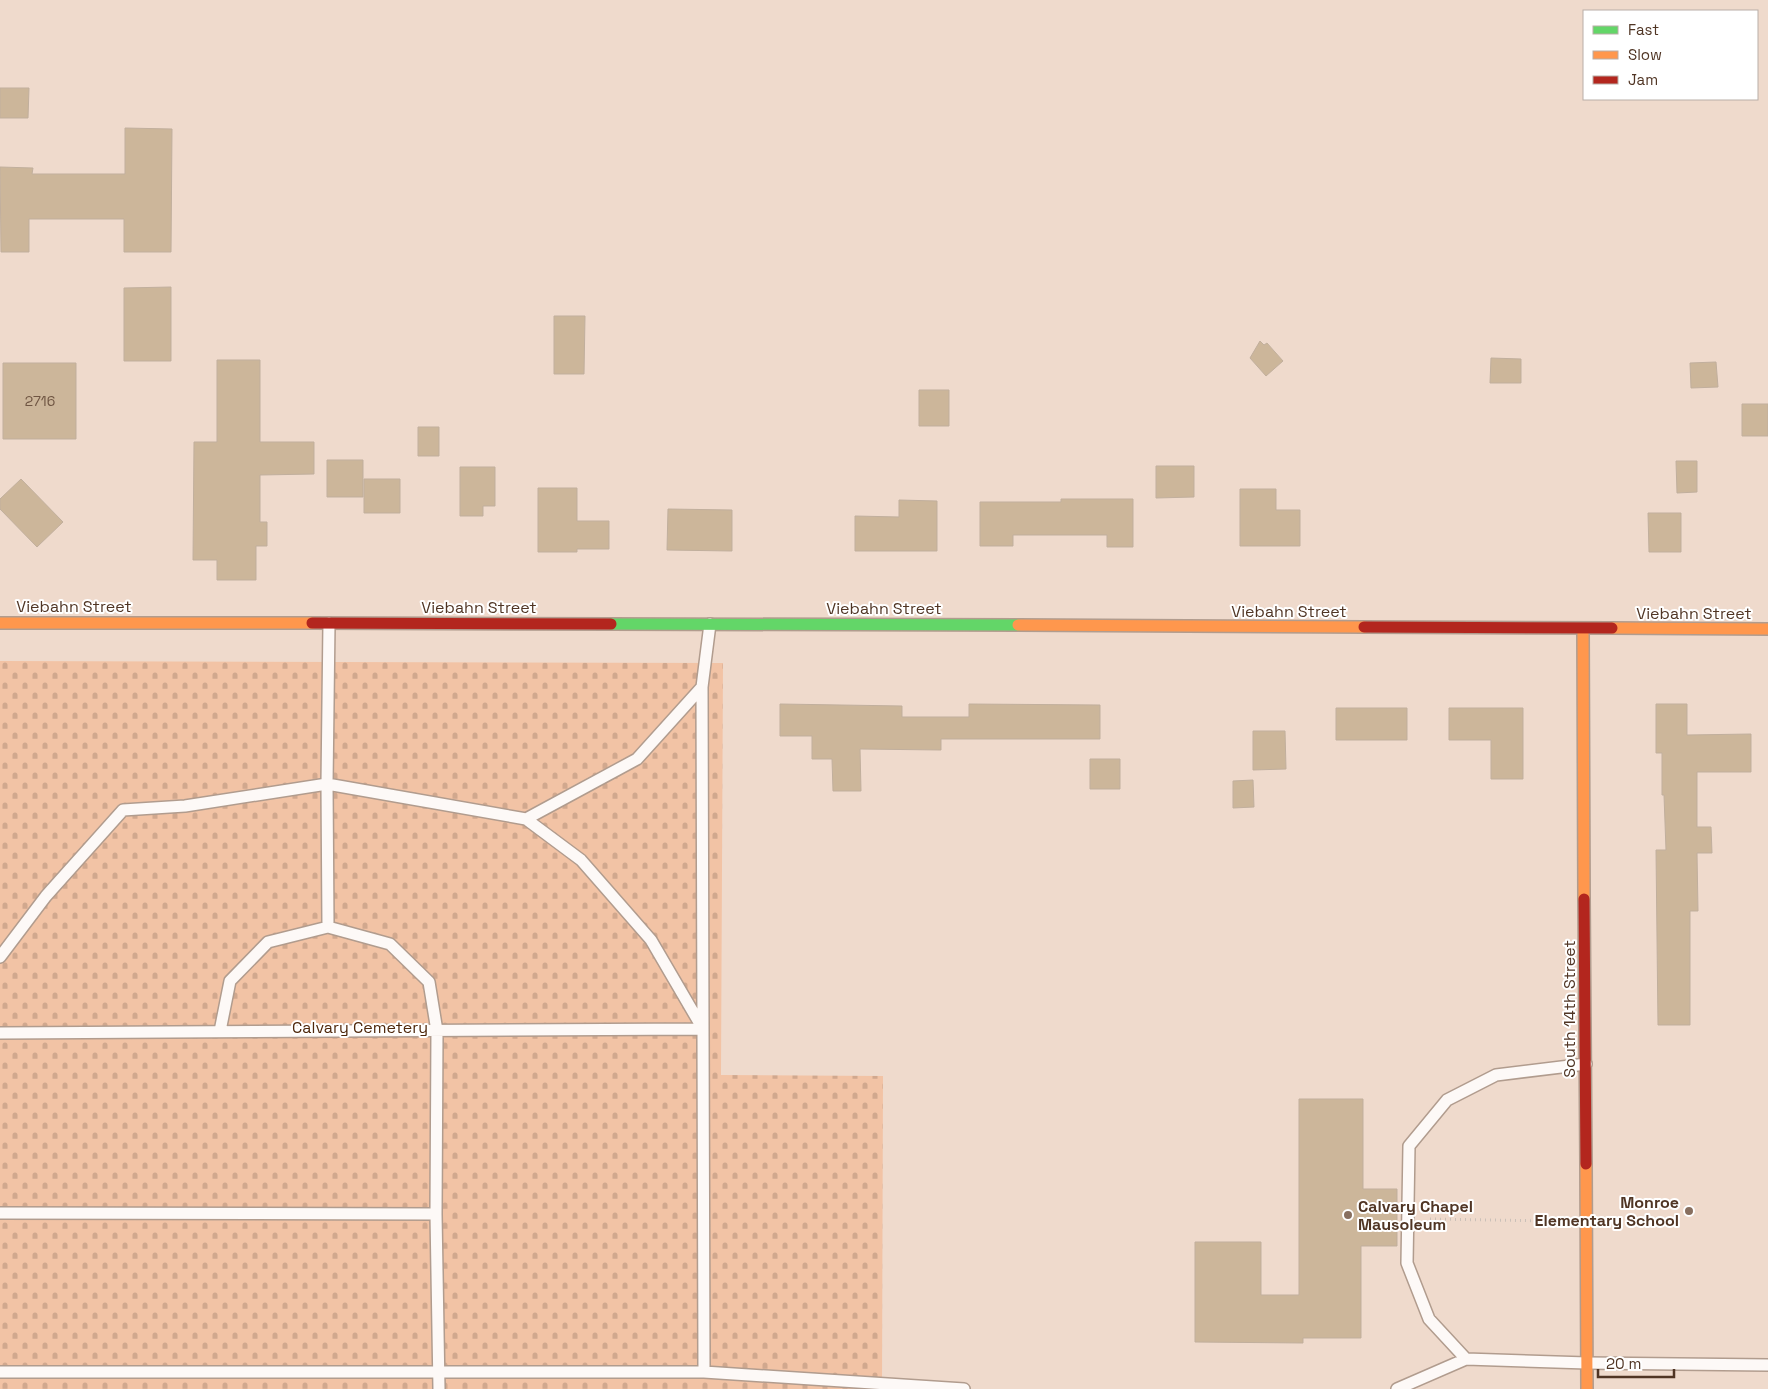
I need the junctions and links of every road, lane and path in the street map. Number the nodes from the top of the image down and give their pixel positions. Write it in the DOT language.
graph roads {
  1 [pos="0,623"];
  2 [pos="329,623"];
  3 [pos="710,624"];
  4 [pos="1583,630"];
  5 [pos="1768,630"];
  6 [pos="702,687"];
  7 [pos="327,784"];
  8 [pos="526,819"];
  9 [pos="328,927"];
  10 [pos="0,957"];
  11 [pos="703,1029"];
  12 [pos="436,1030"];
  13 [pos="220,1031"];
  14 [pos="0,1032"];
  15 [pos="1586,1064"];
  16 [pos="0,1213"];
  17 [pos="436,1214"];
  18 [pos="1430,1219"];
  19 [pos="1552,1221"];
  20 [pos="1466,1358"];
  21 [pos="1588,1363"];
  22 [pos="1768,1365"];
  23 [pos="0,1372"];
  24 [pos="439,1372"];
  25 [pos="704,1372"];
  26 [pos="439,1389"];
  27 [pos="964,1389"];
  28 [pos="1397,1389"];
  29 [pos="1588,1389"];
  1 -- 2 [label="street, Viebahn Street"];
  2 -- 3 [label="street, Viebahn Street"];
  2 -- 7 [label="lane"];
  3 -- 4 [label="street, Viebahn Street"];
  3 -- 6 [label="lane"];
  4 -- 5 [label="street, Viebahn Street"];
  4 -- 15 [label="street, South 14th Street"];
  6 -- 8 [label="lane"];
  6 -- 11 [label="lane"];
  7 -- 8 [label="lane"];
  7 -- 9 [label="lane"];
  7 -- 10 [label="lane"];
  8 -- 11 [label="lane"];
  9 -- 12 [label="lane"];
  9 -- 13 [label="lane"];
  11 -- 12 [label="lane"];
  11 -- 25 [label="lane"];
  12 -- 13 [label="lane"];
  12 -- 17 [label="lane"];
  13 -- 14 [label="lane"];
  15 -- 20 [label="lane"];
  15 -- 21 [label="street, South 14th Street"];
  16 -- 17 [label="lane"];
  17 -- 24 [label="lane"];
  18 -- 19 [label="path"];
  20 -- 21 [label="lane"];
  20 -- 28 [label="lane"];
  21 -- 22 [label="lane"];
  21 -- 29 [label="street, South 14th Street"];
  23 -- 24 [label="lane"];
  24 -- 25 [label="lane"];
  24 -- 26 [label="lane"];
  25 -- 27 [label="lane"];
}
